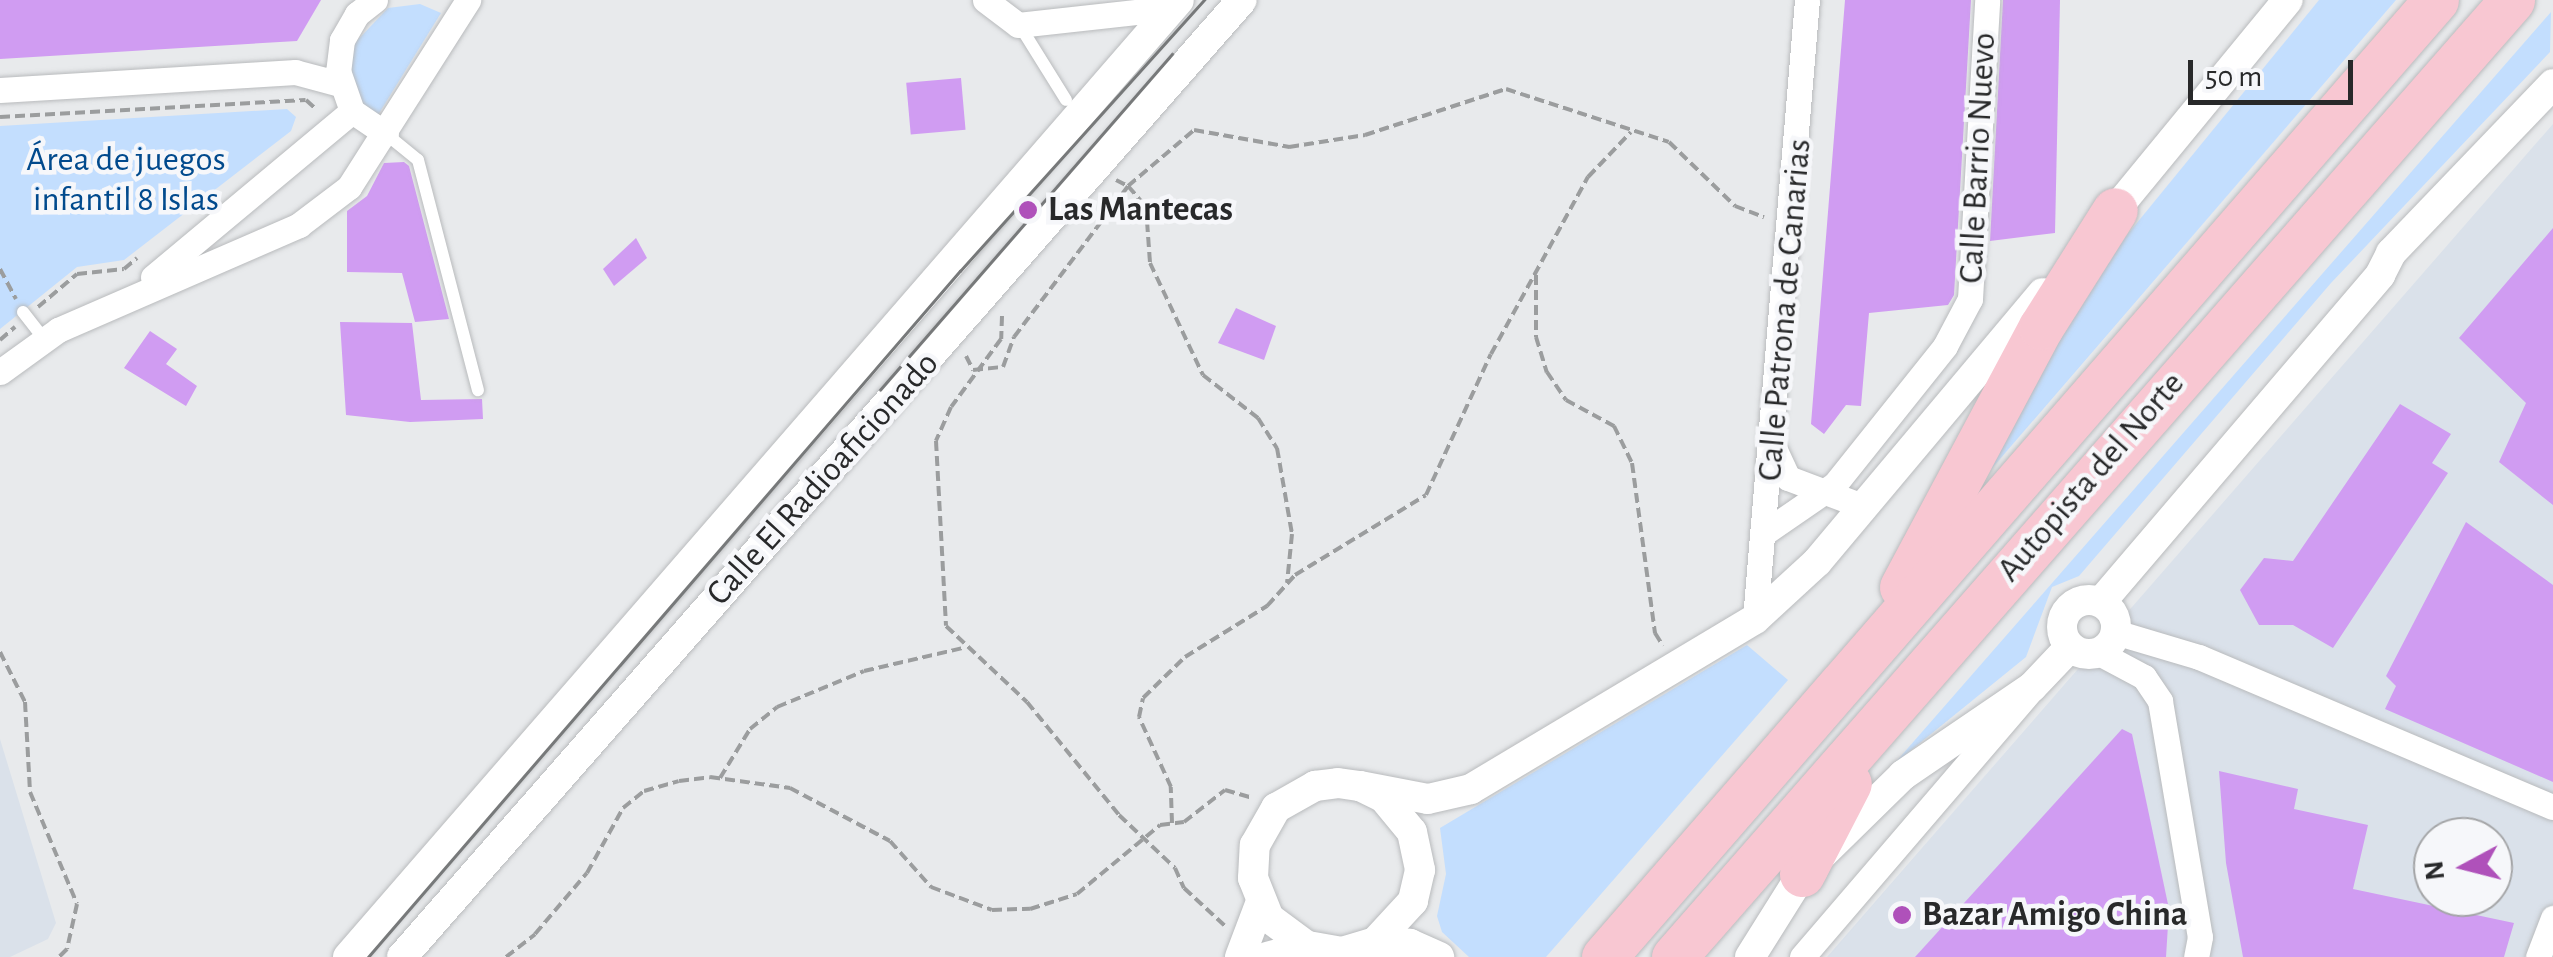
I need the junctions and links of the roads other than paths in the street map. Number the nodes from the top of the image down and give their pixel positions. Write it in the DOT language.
graph roads {
  1 [pos="375,0"];
  2 [pos="985,0"];
  3 [pos="1242,0"];
  4 [pos="1807,0"];
  5 [pos="1987,0"];
  6 [pos="2288,0"];
  7 [pos="2436,0"];
  8 [pos="2512,0"];
  9 [pos="1175,4"];
  10 [pos="458,6"];
  11 [pos="1018,24"];
  12 [pos="340,48"];
  13 [pos="295,72"];
  14 [pos="340,84"];
  15 [pos="2553,84"];
  16 [pos="0,90"];
  17 [pos="1066,100"];
  18 [pos="352,111"];
  19 [pos="2553,111"];
  20 [pos="386,134"];
  21 [pos="2115,210"];
  22 [pos="2380,275"];
  23 [pos="138,290"];
  24 [pos="25,314"];
  25 [pos="43,338"];
  26 [pos="0,372"];
  27 [pos="478,390"];
  28 [pos="1774,448"];
  29 [pos="1821,496"];
  30 [pos="1865,506"];
  31 [pos="1764,533"];
  32 [pos="2101,602"];
  33 [pos="1755,619"];
  34 [pos="2095,644"];
  35 [pos="1866,655"];
  36 [pos="2032,687"];
  37 [pos="1882,718"];
  38 [pos="1360,786"];
  39 [pos="2553,807"];
  40 [pos="1802,874"];
  41 [pos="1413,901"];
  42 [pos="1260,904"];
  43 [pos="2553,918"];
  44 [pos="1375,942"];
  45 [pos="1306,946"];
  46 [pos="1251,954"];
  47 [pos="1434,954"];
  48 [pos="348,957"];
  49 [pos="402,957"];
  50 [pos="1604,957"];
  51 [pos="1674,957"];
  52 [pos="1750,957"];
  53 [pos="1802,957"];
  54 [pos="2196,957"];
  55 [pos="2538,957"];
  1 -- 12 [label="street"];
  2 -- 11 [label="street"];
  3 -- 49 [label="street, Calle El Radioaficionado"];
  4 -- 28 [label="street, Calle Patrona de Canarias"];
  5 -- 29 [label="street, Calle Barrio Nuevo"];
  6 -- 21 [label="street"];
  7 -- 35 [label="highway, Autopista del Norte"];
  8 -- 37 [label="highway, Autopista del Norte"];
  9 -- 11 [label="street"];
  9 -- 48 [label="street, Calle El Radioaficionado"];
  10 -- 20 [label="street"];
  11 -- 17 [label="lane"];
  12 -- 13 [label="street"];
  12 -- 14 [label="street"];
  13 -- 14 [label="street"];
  13 -- 16 [label="street"];
  14 -- 18 [label="street"];
  15 -- 22 [label="street"];
  18 -- 20 [label="street"];
  18 -- 23 [label="street"];
  19 -- 22 [label="street"];
  20 -- 23 [label="street"];
  20 -- 27 [label="lane"];
  21 -- 30 [label="street"];
  21 -- 35 [label="highway"];
  22 -- 32 [label="street"];
  23 -- 25 [label="street"];
  24 -- 25 [label="lane"];
  25 -- 26 [label="street"];
  28 -- 29 [label="street"];
  28 -- 31 [label="street, Calle Patrona de Canarias"];
  29 -- 30 [label="street"];
  29 -- 31 [label="street, Calle Barrio Nuevo"];
  30 -- 33 [label="street"];
  31 -- 33 [label="street, Calle Patrona de Canarias"];
  32 -- 34 [label="street"];
  32 -- 34 [label="street"];
  33 -- 38 [label="street"];
  34 -- 36 [label="street"];
  34 -- 39 [label="street"];
  34 -- 54 [label="street"];
  35 -- 50 [label="highway, Autopista del Norte"];
  36 -- 40 [label="street"];
  36 -- 53 [label="street"];
  37 -- 40 [label="highway"];
  37 -- 51 [label="highway, Autopista del Norte"];
  38 -- 41 [label="street"];
  38 -- 42 [label="street"];
  40 -- 52 [label="street"];
  41 -- 44 [label="street"];
  41 -- 47 [label="street"];
  42 -- 45 [label="street"];
  42 -- 46 [label="street"];
  43 -- 55 [label="street"];
  44 -- 45 [label="street"];
  44 -- 47 [label="street"];
  45 -- 46 [label="street"];
}
